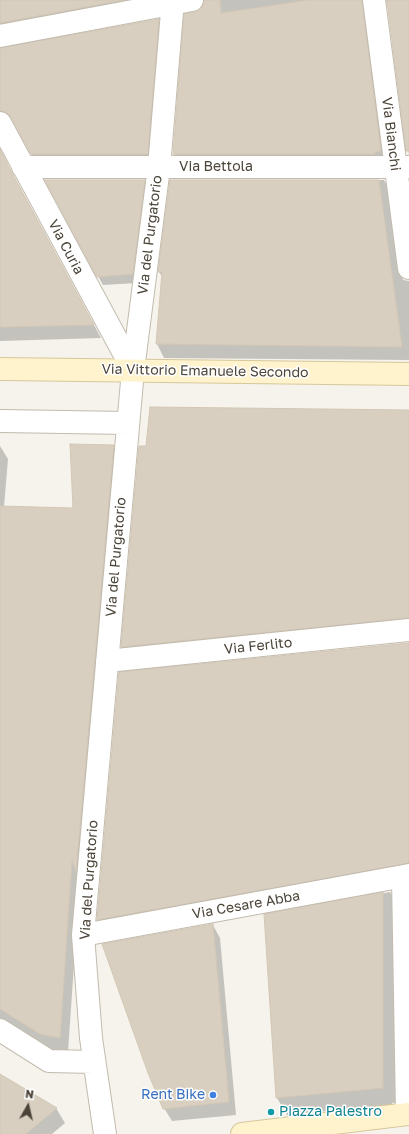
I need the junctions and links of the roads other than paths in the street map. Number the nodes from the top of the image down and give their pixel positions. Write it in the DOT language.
graph roads {
  1 [pos="374,0"];
  2 [pos="179,1"];
  3 [pos="0,36"];
  4 [pos="0,123"];
  5 [pos="23,167"];
  6 [pos="159,167"];
  7 [pos="402,167"];
  8 [pos="409,268"];
  9 [pos="0,369"];
  10 [pos="133,370"];
  11 [pos="409,374"];
  12 [pos="0,421"];
  13 [pos="128,423"];
  14 [pos="409,630"];
  15 [pos="106,661"];
  16 [pos="406,876"];
  17 [pos="83,935"];
  18 [pos="0,1030"];
  19 [pos="94,1062"];
  20 [pos="408,1114"];
  21 [pos="104,1124"];
  22 [pos="242,1134"];
  1 -- 7 [label="street, Via Bianchi"];
  2 -- 3 [label="street"];
  2 -- 6 [label="street, Via del Purgatorio"];
  4 -- 5 [label="street, Via Curia"];
  5 -- 6 [label="street, Via Bettola"];
  5 -- 10 [label="street, Via Curia"];
  6 -- 7 [label="street, Via Bettola"];
  6 -- 10 [label="street, Via del Purgatorio"];
  7 -- 8 [label="street, Via Bianchi"];
  9 -- 10 [label="main road, Via Vittorio Emanuele Secondo"];
  10 -- 11 [label="main road, Via Vittorio Emanuele Secondo"];
  10 -- 13 [label="street, Via del Purgatorio"];
  12 -- 13 [label="street"];
  13 -- 15 [label="street, Via del Purgatorio"];
  14 -- 15 [label="street, Via Ferlito"];
  15 -- 17 [label="street, Via del Purgatorio"];
  16 -- 17 [label="street, Via Cesare Abba"];
  16 -- 20 [label="street"];
  17 -- 19 [label="street, Via del Purgatorio"];
  18 -- 19 [label="street"];
  19 -- 21 [label="street, Via del Purgatorio"];
  20 -- 22 [label="main road"];
}
